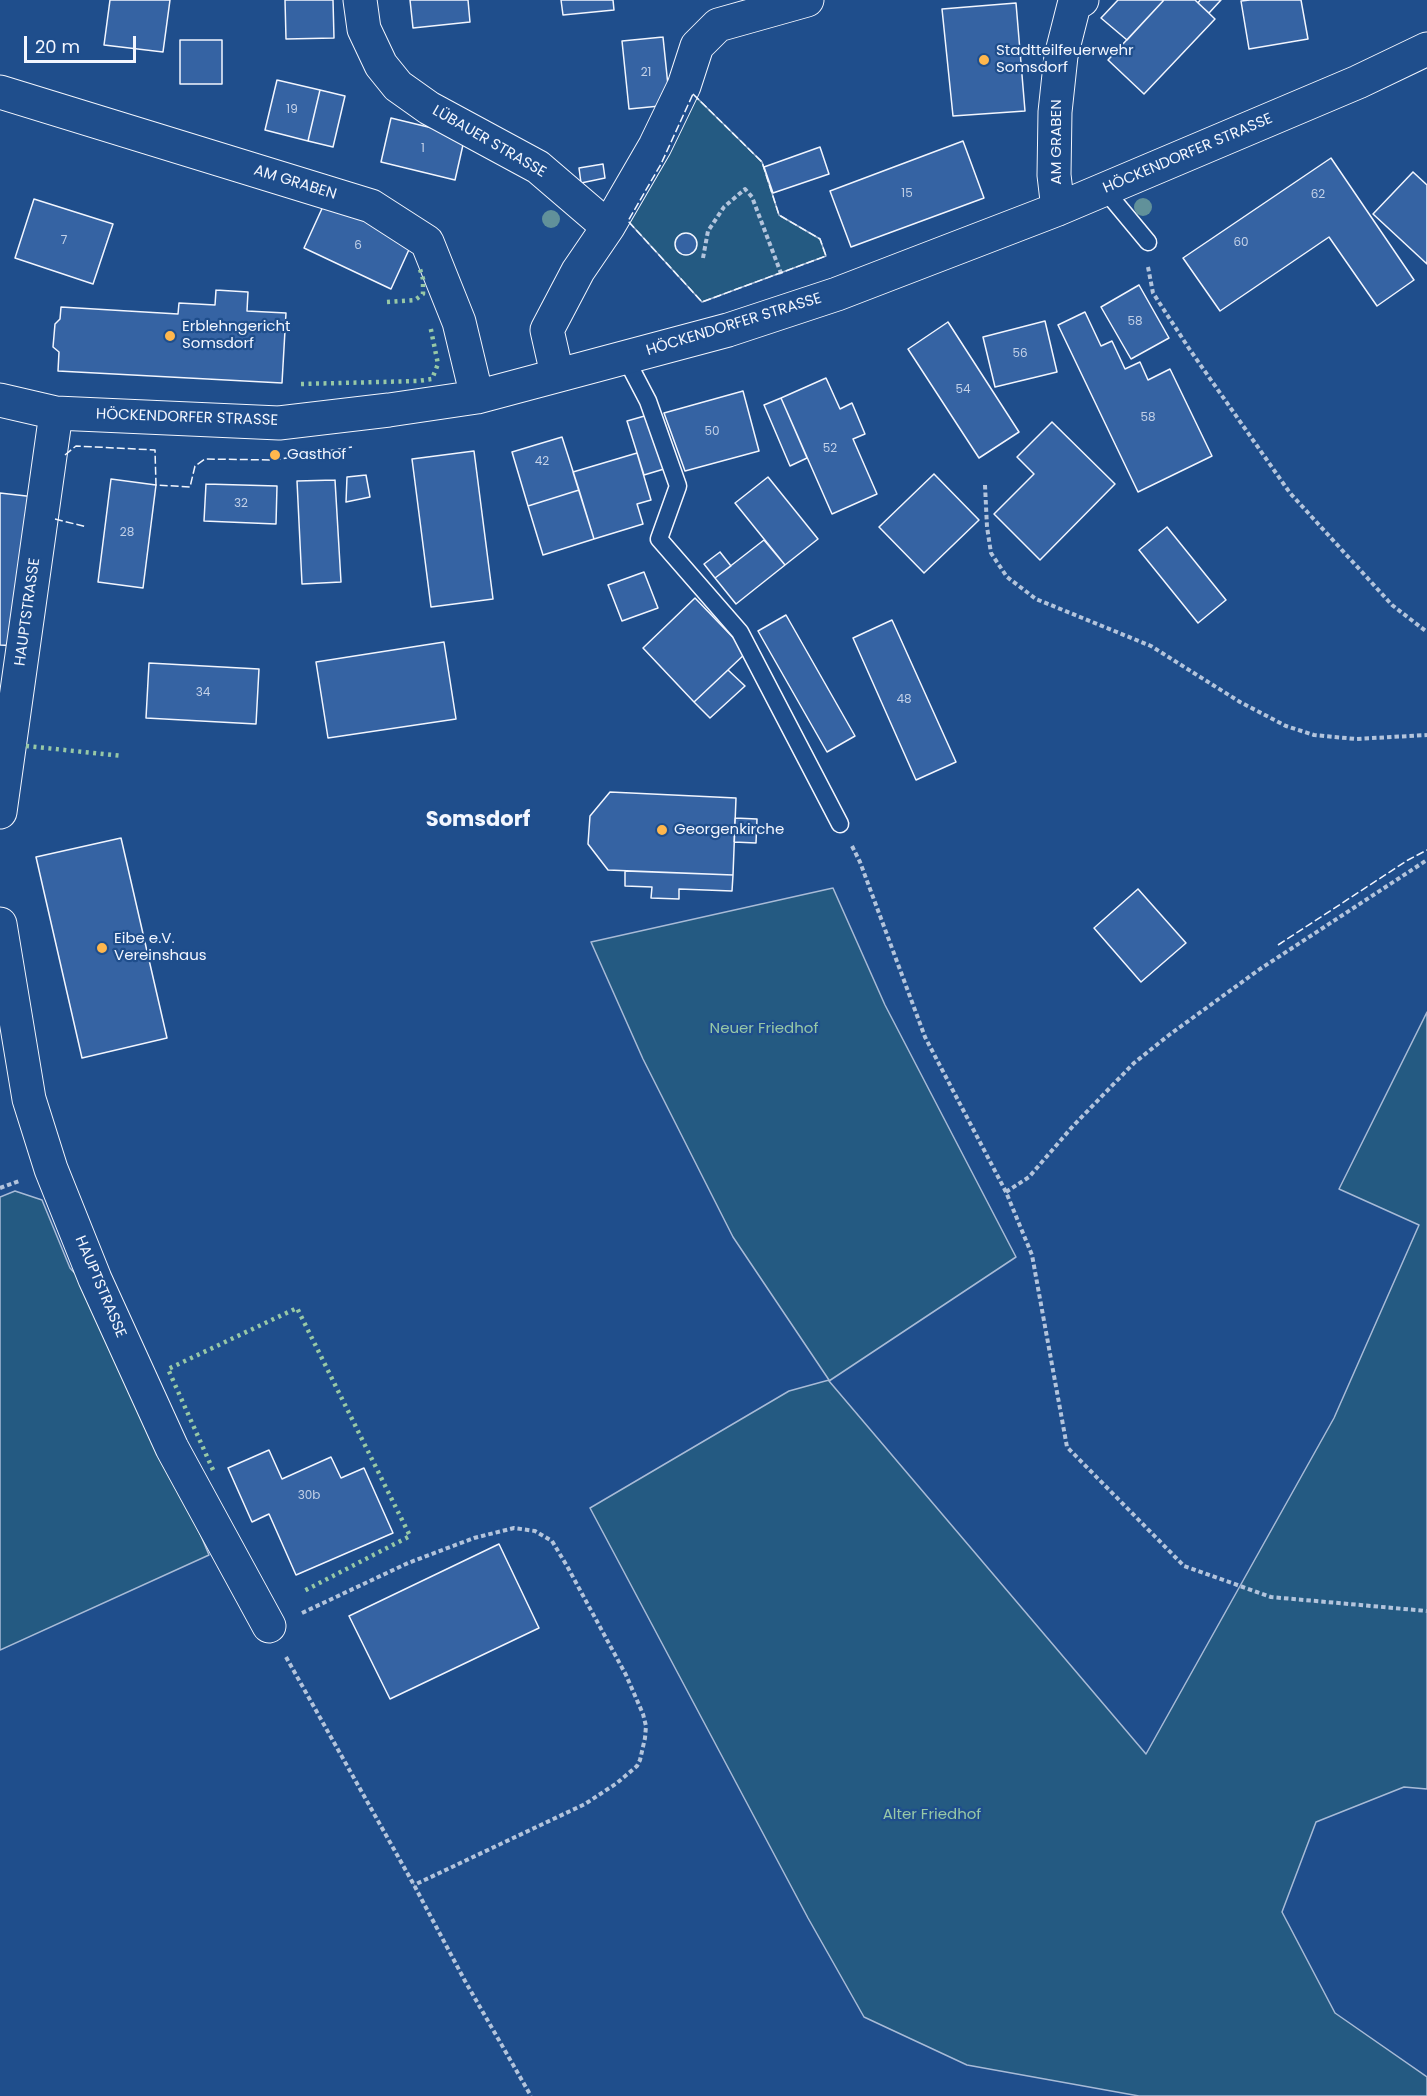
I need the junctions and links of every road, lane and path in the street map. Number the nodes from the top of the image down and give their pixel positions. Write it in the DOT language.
graph roads {
  1 [pos="360,0"];
  2 [pos="807,0"];
  3 [pos="1073,2"];
  4 [pos="1427,49"];
  5 [pos="0,92"];
  6 [pos="1104,189"];
  7 [pos="1058,209"];
  8 [pos="608,227"];
  9 [pos="1148,242"];
  10 [pos="703,258"];
  11 [pos="783,279"];
  12 [pos="625,357"];
  13 [pos="557,374"];
  14 [pos="477,397"];
  15 [pos="0,400"];
  16 [pos="56,413"];
  17 [pos="985,485"];
  18 [pos="1427,632"];
  19 [pos="1427,735"];
  20 [pos="0,812"];
  21 [pos="840,824"];
  22 [pos="1427,860"];
  23 [pos="0,924"];
  24 [pos="1006,1192"];
  25 [pos="1427,1611"];
  26 [pos="269,1626"];
  27 [pos="414,1885"];
  28 [pos="531,2096"];
  1 -- 8 [label="street, LÜBAUER STRASSE"];
  2 -- 8 [label="street"];
  3 -- 7 [label="street, AM GRABEN"];
  4 -- 6 [label="street, HÖCKENDORFER STRASSE"];
  5 -- 14 [label="street, AM GRABEN"];
  6 -- 7 [label="street, HÖCKENDORFER STRASSE"];
  6 -- 9 [label="lane"];
  7 -- 12 [label="street, HÖCKENDORFER STRASSE"];
  8 -- 13 [label="street"];
  9 -- 18 [label="path"];
  10 -- 11 [label="path"];
  12 -- 13 [label="street, HÖCKENDORFER STRASSE"];
  12 -- 21 [label="lane"];
  13 -- 14 [label="street, HÖCKENDORFER STRASSE"];
  14 -- 16 [label="street, HÖCKENDORFER STRASSE"];
  15 -- 16 [label="street, HÖCKENDORFER STRASSE"];
  16 -- 20 [label="street, HAUPTSTRASSE"];
  17 -- 19 [label="path"];
  21 -- 24 [label="path"];
  22 -- 24 [label="path"];
  23 -- 26 [label="street, HAUPTSTRASSE"];
  24 -- 25 [label="path"];
  26 -- 27 [label="path"];
  26 -- 27 [label="path"];
  27 -- 28 [label="path"];
}
